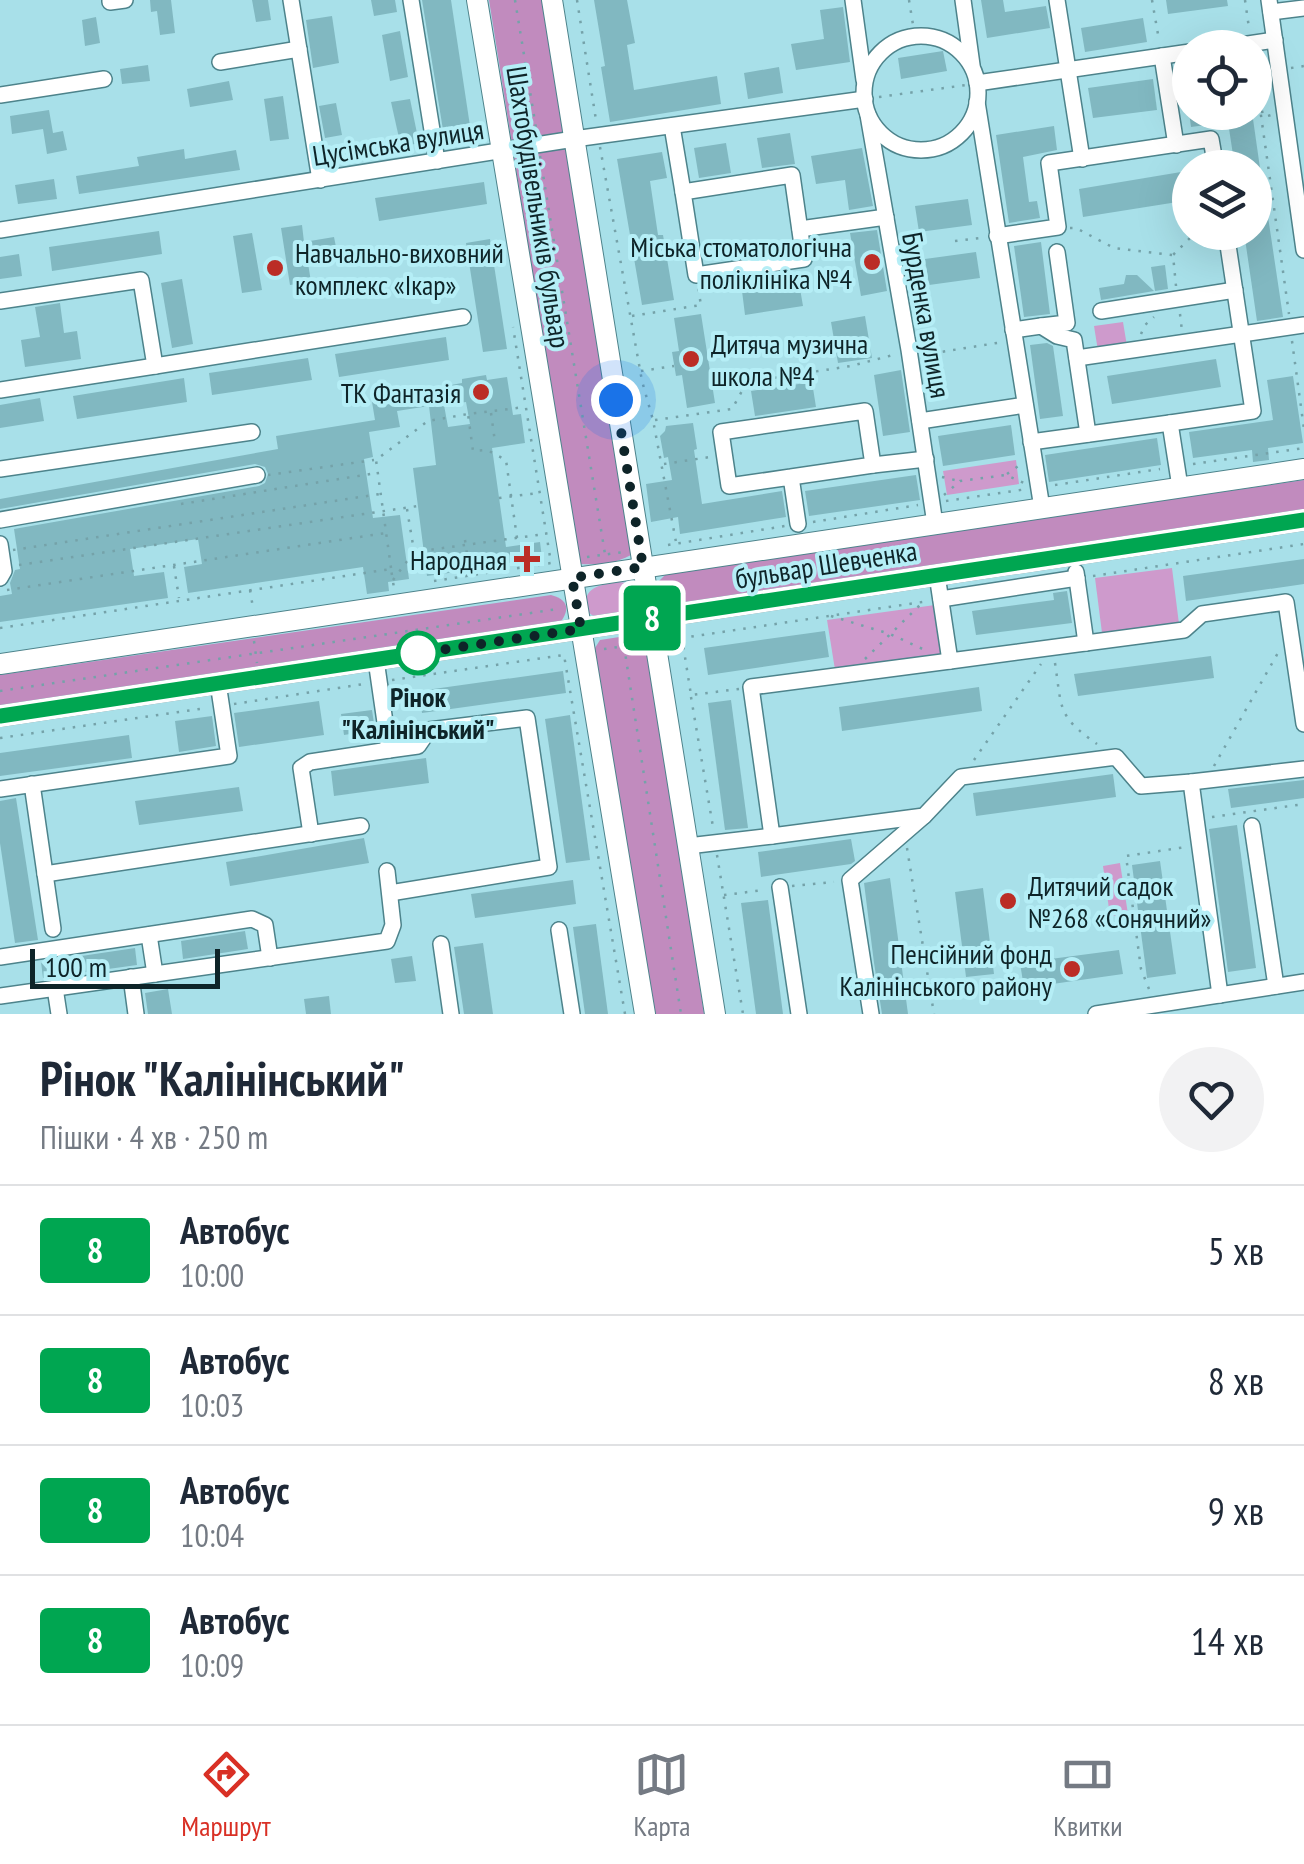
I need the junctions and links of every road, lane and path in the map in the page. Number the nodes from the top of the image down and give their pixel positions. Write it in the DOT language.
graph roads {
  1 [pos="110,0"];
  2 [pos="125,0"];
  3 [pos="291,0"];
  4 [pos="411,0"];
  5 [pos="477,0"];
  6 [pos="515,0"];
  7 [pos="552,0"];
  8 [pos="577,0"];
  9 [pos="852,0"];
  10 [pos="909,0"];
  11 [pos="963,0"];
  12 [pos="1058,0"];
  13 [pos="1152,0"];
  14 [pos="1245,0"];
  15 [pos="1270,6"];
  16 [pos="1304,8"];
  17 [pos="1249,30"];
  18 [pos="914,37"];
  19 [pos="1274,40"];
  20 [pos="299,49"];
  21 [pos="1172,55"];
  22 [pos="1162,56"];
  23 [pos="220,62"];
  24 [pos="1068,70"];
  25 [pos="975,76"];
  26 [pos="104,79"];
  27 [pos="0,95"];
  28 [pos="866,99"];
  29 [pos="977,102"];
  30 [pos="672,126"];
  31 [pos="598,136"];
  32 [pos="574,140"];
  33 [pos="539,145"];
  34 [pos="1176,145"];
  35 [pos="1213,150"];
  36 [pos="502,151"];
  37 [pos="1082,158"];
  38 [pos="437,161"];
  39 [pos="320,180"];
  40 [pos="684,192"];
  41 [pos="1272,193"];
  42 [pos="886,217"];
  43 [pos="1058,227"];
  44 [pos="0,229"];
  45 [pos="800,230"];
  46 [pos="997,236"];
  47 [pos="955,241"];
  48 [pos="1229,250"];
  49 [pos="1304,250"];
  50 [pos="1057,252"];
  51 [pos="1173,255"];
  52 [pos="696,276"];
  53 [pos="1235,290"];
  54 [pos="1178,299"];
  55 [pos="0,301"];
  56 [pos="1101,311"];
  57 [pos="463,316"];
  58 [pos="630,316"];
  59 [pos="1041,326"];
  60 [pos="1297,326"];
  61 [pos="1242,334"];
  62 [pos="1013,336"];
  63 [pos="1184,342"];
  64 [pos="909,354"];
  65 [pos="1077,358"];
  66 [pos="155,366"];
  67 [pos="674,366"];
  68 [pos="640,371"];
  69 [pos="0,390"];
  70 [pos="1025,405"];
  71 [pos="526,407"];
  72 [pos="491,412"];
  73 [pos="468,414"];
  74 [pos="653,420"];
  75 [pos="920,421"];
  76 [pos="1170,423"];
  77 [pos="1304,429"];
  78 [pos="252,432"];
  79 [pos="1088,434"];
  80 [pos="495,442"];
  81 [pos="1304,448"];
  82 [pos="1032,449"];
  83 [pos="725,454"];
  84 [pos="376,460"];
  85 [pos="662,464"];
  86 [pos="873,466"];
  87 [pos="927,466"];
  88 [pos="0,469"];
  89 [pos="1304,469"];
  90 [pos="378,473"];
  91 [pos="1006,474"];
  92 [pos="257,475"];
  93 [pos="791,477"];
  94 [pos="1178,477"];
  95 [pos="960,481"];
  96 [pos="540,493"];
  97 [pos="380,494"];
  98 [pos="511,496"];
  99 [pos="1040,497"];
  100 [pos="499,498"];
  101 [pos="170,505"];
  102 [pos="418,506"];
  103 [pos="407,508"];
  104 [pos="383,512"];
  105 [pos="934,513"];
  106 [pos="0,520"];
  107 [pos="1304,520"];
  108 [pos="798,524"];
  109 [pos="386,533"];
  110 [pos="546,534"];
  111 [pos="517,538"];
  112 [pos="465,543"];
  113 [pos="676,543"];
  114 [pos="0,544"];
  115 [pos="668,544"];
  116 [pos="1304,544"];
  117 [pos="626,551"];
  118 [pos="414,552"];
  119 [pos="605,554"];
  120 [pos="1074,555"];
  121 [pos="586,558"];
  122 [pos="551,563"];
  123 [pos="174,565"];
  124 [pos="2,566"];
  125 [pos="643,567"];
  126 [pos="391,570"];
  127 [pos="470,576"];
  128 [pos="938,576"];
  129 [pos="572,578"];
  130 [pos="1077,578"];
  131 [pos="392,581"];
  132 [pos="432,582"];
  133 [pos="0,588"];
  134 [pos="394,588"];
  135 [pos="250,590"];
  136 [pos="179,600"];
  137 [pos="940,600"];
  138 [pos="922,602"];
  139 [pos="253,608"];
  140 [pos="830,616"];
  141 [pos="652,618"];
  142 [pos="559,620"];
  143 [pos="0,628"];
  144 [pos="581,629"];
  145 [pos="1290,631"];
  146 [pos="890,634"];
  147 [pos="254,640"];
  148 [pos="261,641"];
  149 [pos="1086,642"];
  150 [pos="246,643"];
  151 [pos="642,644"];
  152 [pos="624,646"];
  153 [pos="1052,647"];
  154 [pos="268,648"];
  155 [pos="599,650"];
  156 [pos="243,652"];
  157 [pos="256,652"];
  158 [pos="268,658"];
  159 [pos="376,660"];
  160 [pos="950,661"];
  161 [pos="0,664"];
  162 [pos="850,674"];
  163 [pos="380,682"];
  164 [pos="218,683"];
  165 [pos="751,688"];
  166 [pos="0,691"];
  167 [pos="221,706"];
  168 [pos="0,716"];
  169 [pos="1304,724"];
  170 [pos="0,738"];
  171 [pos="389,750"];
  172 [pos="1116,758"];
  173 [pos="1304,769"];
  174 [pos="962,777"];
  175 [pos="1198,782"];
  176 [pos="32,784"];
  177 [pos="0,789"];
  178 [pos="924,816"];
  179 [pos="361,826"];
  180 [pos="1252,826"];
  181 [pos="904,833"];
  182 [pos="311,834"];
  183 [pos="772,836"];
  184 [pos="1200,845"];
  185 [pos="688,846"];
  186 [pos="387,871"];
  187 [pos="45,874"];
  188 [pos="780,888"];
  189 [pos="390,892"];
  190 [pos="53,929"];
  191 [pos="559,930"];
  192 [pos="149,935"];
  193 [pos="441,944"];
  194 [pos="0,957"];
  195 [pos="270,958"];
  196 [pos="156,974"];
  197 [pos="131,977"];
  198 [pos="1304,982"];
  199 [pos="1276,986"];
  200 [pos="55,988"];
  201 [pos="1220,995"];
  202 [pos="0,996"];
  203 [pos="1151,1006"];
  204 [pos="59,1014"];
  205 [pos="136,1014"];
  206 [pos="451,1014"];
  207 [pos="572,1014"];
  208 [pos="625,1014"];
  209 [pos="644,1014"];
  210 [pos="681,1014"];
  211 [pos="715,1014"];
  212 [pos="799,1014"];
  213 [pos="871,1014"];
  214 [pos="934,1014"];
  215 [pos="1096,1014"];
  1 -- 2 [label="street"];
  3 -- 20 [label="street"];
  4 -- 38 [label="street"];
  5 -- 36 [label="main road, Шахтобудівельників бульвар"];
  6 -- 33 [label="path"];
  7 -- 32 [label="main road, Шахтобудівельників бульвар"];
  8 -- 31 [label="path"];
  9 -- 28 [label="street, Бурденка вулиця"];
  10 -- 18 [label="path"];
  11 -- 25 [label="street"];
  12 -- 24 [label="street"];
  13 -- 22 [label="path"];
  14 -- 17 [label="path"];
  15 -- 16 [label="street"];
  15 -- 19 [label="street"];
  18 -- 25 [label="street"];
  18 -- 28 [label="street"];
  19 -- 49 [label="street"];
  20 -- 23 [label="street"];
  20 -- 39 [label="street"];
  21 -- 22 [label="street"];
  22 -- 24 [label="street"];
  22 -- 34 [label="street"];
  24 -- 25 [label="street"];
  24 -- 37 [label="street"];
  25 -- 28 [label="path"];
  25 -- 29 [label="street"];
  26 -- 27 [label="street"];
  28 -- 29 [label="street"];
  28 -- 30 [label="street, Цусімська вулиця"];
  28 -- 42 [label="street, Бурденка вулиця"];
  29 -- 46 [label="street"];
  30 -- 31 [label="street, Цусімська вулиця"];
  30 -- 40 [label="street"];
  31 -- 32 [label="street, Цусімська вулиця"];
  31 -- 58 [label="path"];
  32 -- 33 [label="street, Цусімська вулиця"];
  32 -- 125 [label="main road, Шахтобудівельників бульвар"];
  33 -- 36 [label="street, Цусімська вулиця"];
  33 -- 119 [label="path"];
  34 -- 35 [label="street"];
  34 -- 37 [label="street"];
  36 -- 38 [label="street, Цусімська вулиця"];
  36 -- 129 [label="main road, Шахтобудівельників бульвар"];
  37 -- 43 [label="street"];
  38 -- 39 [label="street, Цусімська вулиця"];
  39 -- 44 [label="street, Цусімська вулиця"];
  40 -- 45 [label="street"];
  40 -- 52 [label="street"];
  41 -- 60 [label="path"];
  42 -- 45 [label="street"];
  42 -- 64 [label="street, Бурденка вулиця"];
  43 -- 46 [label="street"];
  43 -- 51 [label="path"];
  45 -- 52 [label="street"];
  46 -- 47 [label="path"];
  46 -- 62 [label="street"];
  48 -- 53 [label="street"];
  50 -- 59 [label="street"];
  52 -- 58 [label="path"];
  53 -- 54 [label="street"];
  53 -- 61 [label="street"];
  54 -- 56 [label="street"];
  54 -- 63 [label="path"];
  55 -- 66 [label="street"];
  57 -- 66 [label="street"];
  58 -- 68 [label="path"];
  59 -- 62 [label="street"];
  59 -- 65 [label="street"];
  60 -- 61 [label="street"];
  60 -- 77 [label="path"];
  61 -- 63 [label="street"];
  61 -- 76 [label="street"];
  62 -- 64 [label="path"];
  62 -- 70 [label="street"];
  63 -- 65 [label="street"];
  64 -- 74 [label="path"];
  64 -- 75 [label="street, Бурденка вулиця"];
  65 -- 79 [label="street"];
  66 -- 69 [label="street"];
  67 -- 68 [label="path"];
  68 -- 74 [label="path"];
  70 -- 75 [label="street"];
  70 -- 82 [label="street"];
  71 -- 72 [label="path"];
  72 -- 73 [label="path"];
  72 -- 80 [label="path"];
  73 -- 84 [label="path"];
  73 -- 98 [label="path"];
  74 -- 85 [label="path"];
  75 -- 87 [label="street, Бурденка вулиця"];
  76 -- 79 [label="street"];
  76 -- 94 [label="street"];
  78 -- 88 [label="street"];
  79 -- 82 [label="street"];
  81 -- 94 [label="path"];
  82 -- 91 [label="path"];
  82 -- 99 [label="street"];
  83 -- 85 [label="path"];
  83 -- 86 [label="street"];
  83 -- 93 [label="street"];
  84 -- 90 [label="path"];
  84 -- 92 [label="path"];
  85 -- 113 [label="path"];
  86 -- 87 [label="street"];
  86 -- 93 [label="street"];
  87 -- 95 [label="path"];
  87 -- 105 [label="street, Бурденка вулиця"];
  89 -- 94 [label="main road, бульвар Шевченка"];
  90 -- 97 [label="path"];
  90 -- 101 [label="path"];
  91 -- 95 [label="path"];
  91 -- 95 [label="path"];
  92 -- 106 [label="street"];
  93 -- 108 [label="street"];
  94 -- 99 [label="main road, бульвар Шевченка"];
  94 -- 99 [label="path"];
  96 -- 98 [label="path"];
  97 -- 104 [label="path"];
  97 -- 124 [label="path"];
  98 -- 100 [label="path"];
  98 -- 111 [label="path"];
  99 -- 105 [label="main road, бульвар Шевченка"];
  102 -- 103 [label="path"];
  103 -- 104 [label="path"];
  103 -- 118 [label="path"];
  104 -- 109 [label="path"];
  104 -- 124 [label="path"];
  105 -- 108 [label="path"];
  105 -- 125 [label="main road, бульвар Шевченка"];
  107 -- 120 [label="main road, бульвар Шевченка"];
  108 -- 113 [label="path"];
  109 -- 123 [label="path"];
  109 -- 126 [label="path"];
  110 -- 111 [label="path"];
  111 -- 112 [label="path"];
  112 -- 118 [label="path"];
  112 -- 127 [label="path"];
  113 -- 115 [label="path"];
  114 -- 124 [label="street"];
  116 -- 130 [label="path"];
  117 -- 119 [label="path"];
  118 -- 131 [label="path"];
  119 -- 121 [label="path"];
  120 -- 128 [label="main road, бульвар Шевченка"];
  120 -- 130 [label="street"];
  122 -- 127 [label="path"];
  123 -- 133 [label="path"];
  123 -- 136 [label="path"];
  125 -- 129 [label="main road, бульвар Шевченка"];
  125 -- 141 [label="main road, Шахтобудівельників бульвар"];
  126 -- 131 [label="path"];
  126 -- 135 [label="path"];
  127 -- 132 [label="path"];
  128 -- 137 [label="street"];
  128 -- 141 [label="main road, бульвар Шевченка"];
  129 -- 144 [label="main road, Шахтобудівельників бульвар"];
  129 -- 161 [label="main road, бульвар Шевченка"];
  130 -- 137 [label="street"];
  130 -- 149 [label="street"];
  131 -- 134 [label="path"];
  135 -- 136 [label="path"];
  135 -- 139 [label="path"];
  136 -- 143 [label="path"];
  137 -- 138 [label="path"];
  137 -- 160 [label="street"];
  138 -- 140 [label="path"];
  138 -- 146 [label="path"];
  140 -- 146 [label="path"];
  140 -- 165 [label="path"];
  141 -- 144 [label="main road, бульвар Шевченка"];
  141 -- 185 [label="main road, Шахтобудівельників бульвар"];
  142 -- 154 [label="path"];
  144 -- 159 [label="main road, бульвар Шевченка"];
  144 -- 209 [label="main road, Шахтобудівельників бульвар"];
  145 -- 149 [label="street"];
  145 -- 169 [label="street"];
  145 -- 175 [label="path"];
  146 -- 160 [label="path"];
  146 -- 162 [label="path"];
  147 -- 148 [label="path"];
  147 -- 150 [label="path"];
  147 -- 157 [label="path"];
  149 -- 153 [label="street"];
  151 -- 152 [label="path"];
  152 -- 155 [label="path"];
  152 -- 210 [label="path"];
  153 -- 160 [label="street"];
  153 -- 172 [label="path"];
  153 -- 174 [label="path"];
  154 -- 157 [label="path"];
  154 -- 158 [label="path"];
  156 -- 157 [label="path"];
  156 -- 157 [label="path"];
  156 -- 166 [label="path"];
  159 -- 163 [label="street"];
  159 -- 164 [label="main road, бульвар Шевченка"];
  160 -- 162 [label="street"];
  162 -- 165 [label="street"];
  163 -- 167 [label="path"];
  163 -- 171 [label="street"];
  163 -- 208 [label="path"];
  164 -- 167 [label="street"];
  164 -- 168 [label="main road, бульвар Шевченка"];
  165 -- 183 [label="street"];
  167 -- 170 [label="path"];
  167 -- 176 [label="street"];
  171 -- 182 [label="street"];
  171 -- 189 [label="street"];
  172 -- 174 [label="street"];
  172 -- 175 [label="street"];
  173 -- 175 [label="street"];
  174 -- 178 [label="street"];
  175 -- 184 [label="street"];
  176 -- 177 [label="street"];
  176 -- 187 [label="street"];
  178 -- 181 [label="street"];
  178 -- 183 [label="street"];
  179 -- 182 [label="street"];
  180 -- 199 [label="street"];
  181 -- 213 [label="street"];
  181 -- 214 [label="path"];
  182 -- 187 [label="street"];
  183 -- 185 [label="street"];
  184 -- 201 [label="street"];
  184 -- 203 [label="path"];
  185 -- 211 [label="main road, Шахтобудівельників бульвар"];
  186 -- 189 [label="street"];
  187 -- 190 [label="street"];
  188 -- 212 [label="street"];
  189 -- 195 [label="street"];
  191 -- 207 [label="street"];
  192 -- 194 [label="street"];
  192 -- 195 [label="street"];
  192 -- 196 [label="street"];
  193 -- 206 [label="street"];
  195 -- 196 [label="street"];
  196 -- 197 [label="street"];
  197 -- 200 [label="street"];
  197 -- 205 [label="street"];
  198 -- 199 [label="street"];
  199 -- 201 [label="street"];
  200 -- 202 [label="street"];
  200 -- 204 [label="street"];
  201 -- 203 [label="street"];
  203 -- 215 [label="street"];
}
